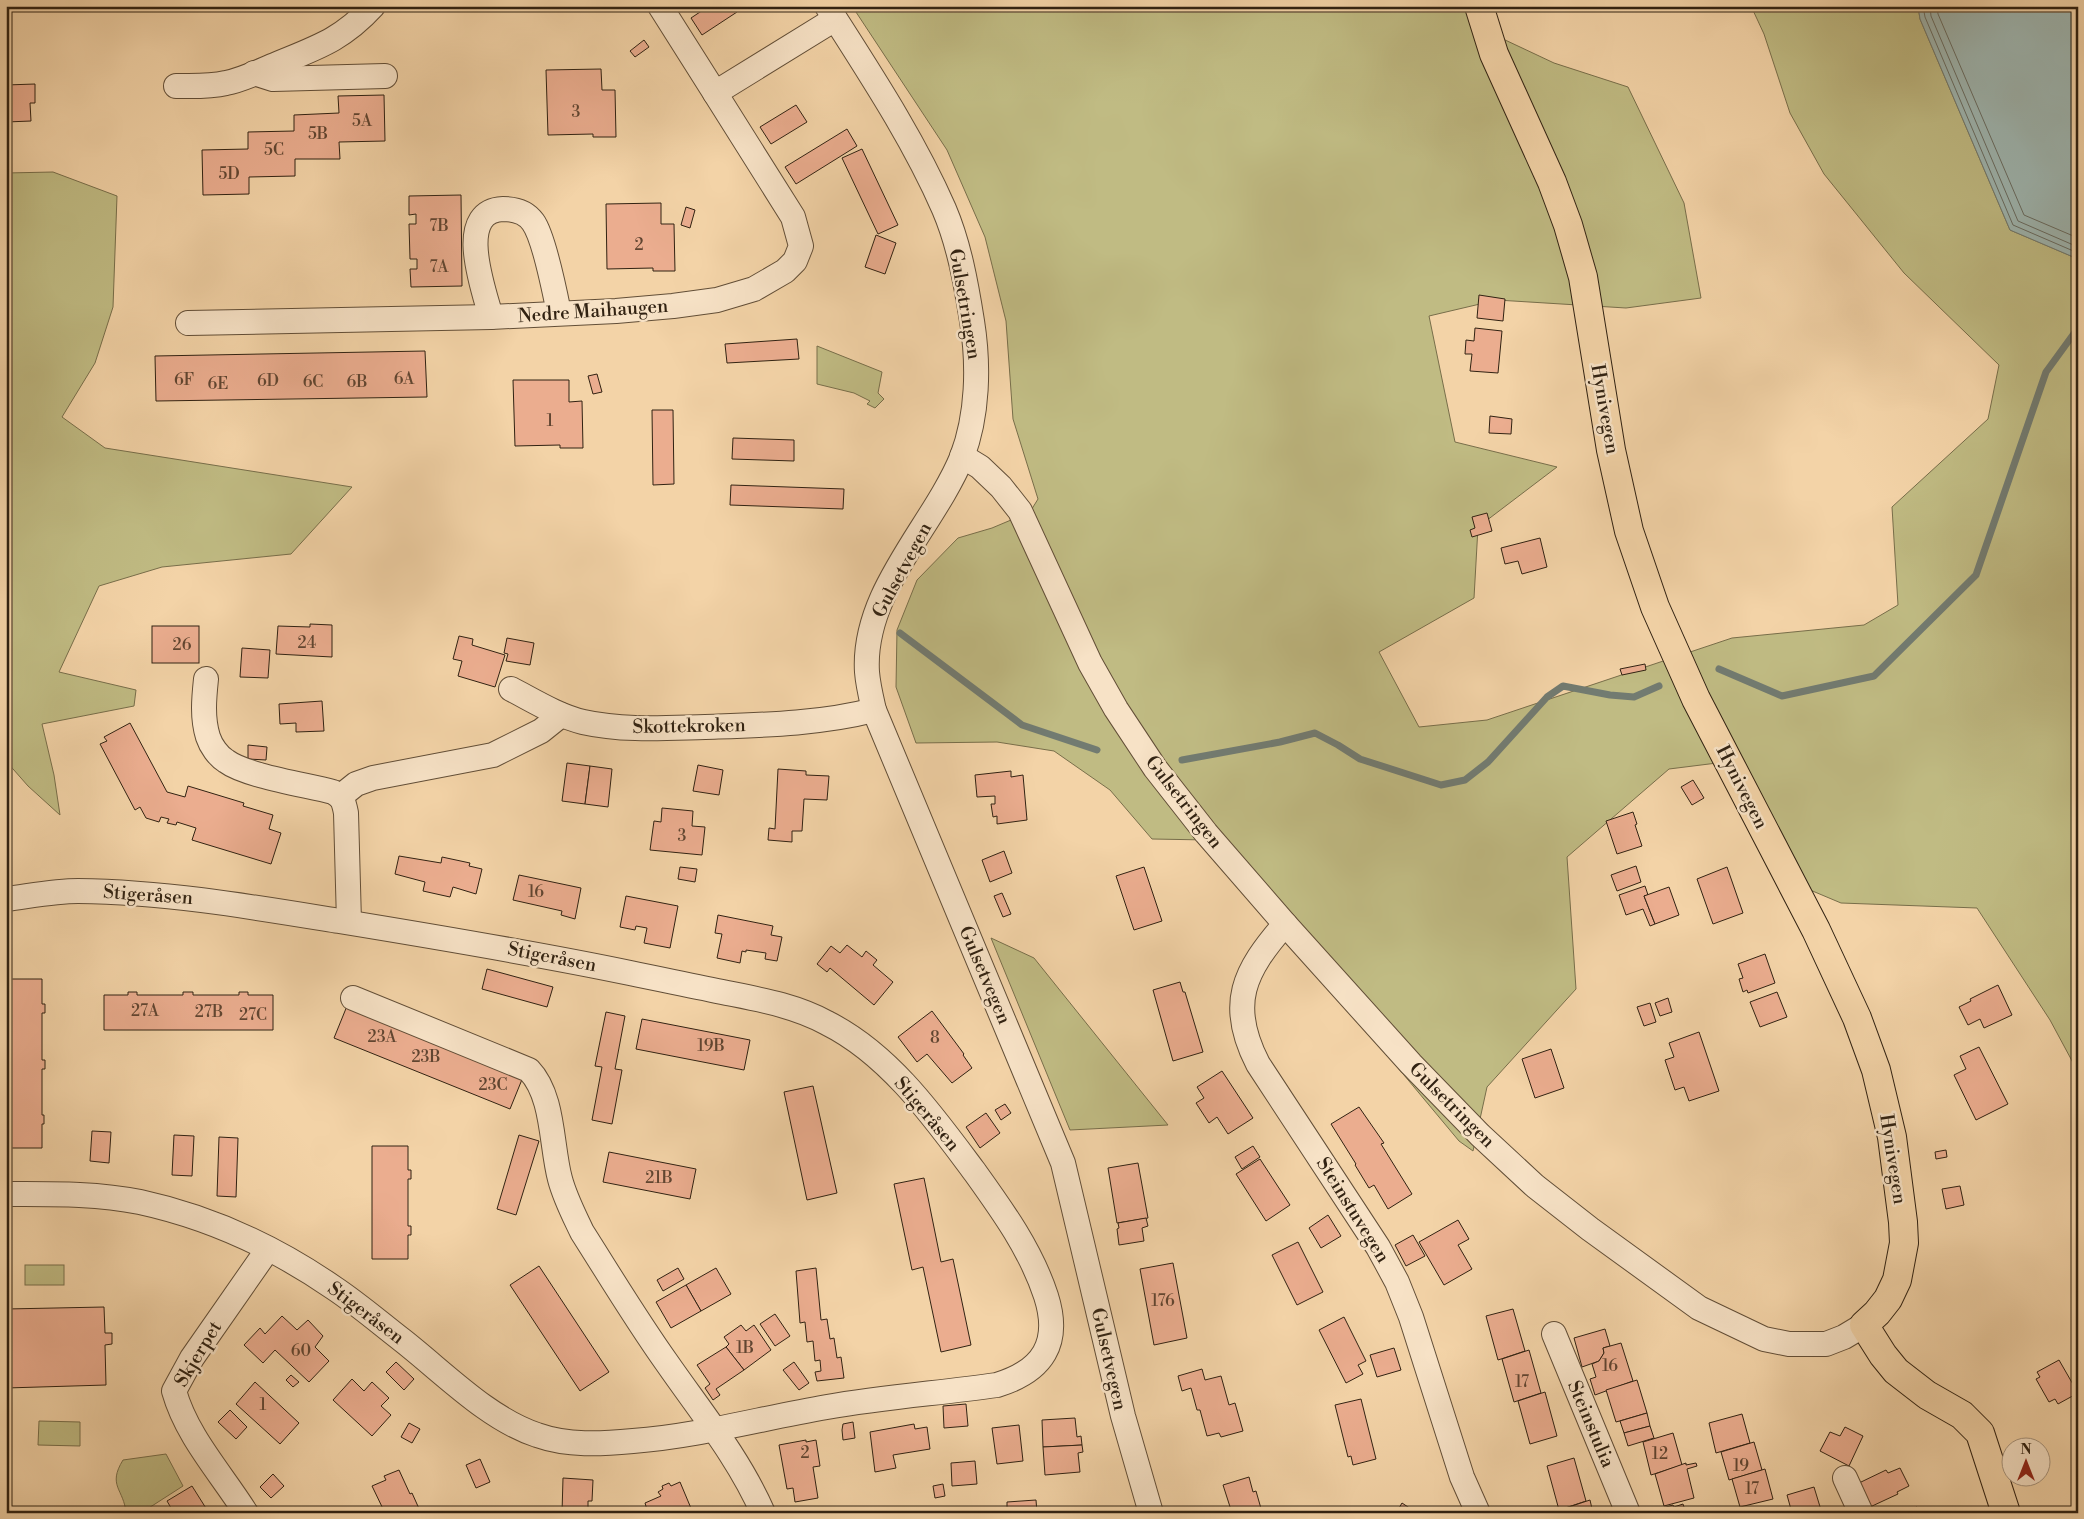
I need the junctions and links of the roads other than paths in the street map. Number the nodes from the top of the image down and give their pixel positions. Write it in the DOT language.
graph roads {
  1 [pos="373,6"];
  2 [pos="660,6"];
  3 [pos="1479,6"];
  4 [pos="831,13"];
  5 [pos="254,73"];
  6 [pos="385,76"];
  7 [pos="176,86"];
  8 [pos="715,93"];
  9 [pos="559,313"];
  10 [pos="490,317"];
  11 [pos="188,323"];
  12 [pos="962,456"];
  13 [pos="206,679"];
  14 [pos="511,689"];
  15 [pos="874,710"];
  16 [pos="561,715"];
  17 [pos="341,796"];
  18 [pos="6,899"];
  19 [pos="349,922"];
  20 [pos="1285,924"];
  21 [pos="353,998"];
  22 [pos="6,1194"];
  23 [pos="268,1249"];
  24 [pos="1864,1325"];
  25 [pos="1554,1334"];
  26 [pos="713,1430"];
  27 [pos="1845,1478"];
  28 [pos="246,1513"];
  29 [pos="763,1513"];
  30 [pos="1151,1513"];
  31 [pos="1478,1513"];
  32 [pos="1628,1513"];
  33 [pos="1861,1513"];
  34 [pos="2006,1513"];
  1 -- 5 [label="street"];
  2 -- 8 [label="street, Nedre Maihaugen"];
  3 -- 24 [label="main road, Hynivegen"];
  4 -- 8 [label="street"];
  4 -- 12 [label="street, Gulsetringen"];
  5 -- 6 [label="street"];
  5 -- 7 [label="street"];
  8 -- 9 [label="street, Nedre Maihaugen"];
  9 -- 10 [label="street, Nedre Maihaugen"];
  9 -- 10 [label="street"];
  10 -- 11 [label="street, Nedre Maihaugen"];
  12 -- 15 [label="street, Gulsetvegen"];
  12 -- 20 [label="street, Gulsetringen"];
  13 -- 17 [label="street"];
  14 -- 16 [label="street, Skottekroken"];
  15 -- 16 [label="street, Skottekroken"];
  15 -- 30 [label="street, Gulsetvegen"];
  16 -- 17 [label="street"];
  17 -- 19 [label="street"];
  18 -- 19 [label="street, Stigeråsen"];
  19 -- 26 [label="street, Stigeråsen"];
  20 -- 24 [label="street, Gulsetringen"];
  20 -- 31 [label="street, Steinstuvegen"];
  21 -- 26 [label="street"];
  22 -- 23 [label="street, Stigeråsen"];
  23 -- 26 [label="street, Stigeråsen"];
  23 -- 28 [label="street, Skjerpet"];
  24 -- 34 [label="main road"];
  25 -- 32 [label="street, Steinstulia"];
  26 -- 29 [label="street"];
  27 -- 33 [label="street"];
}
